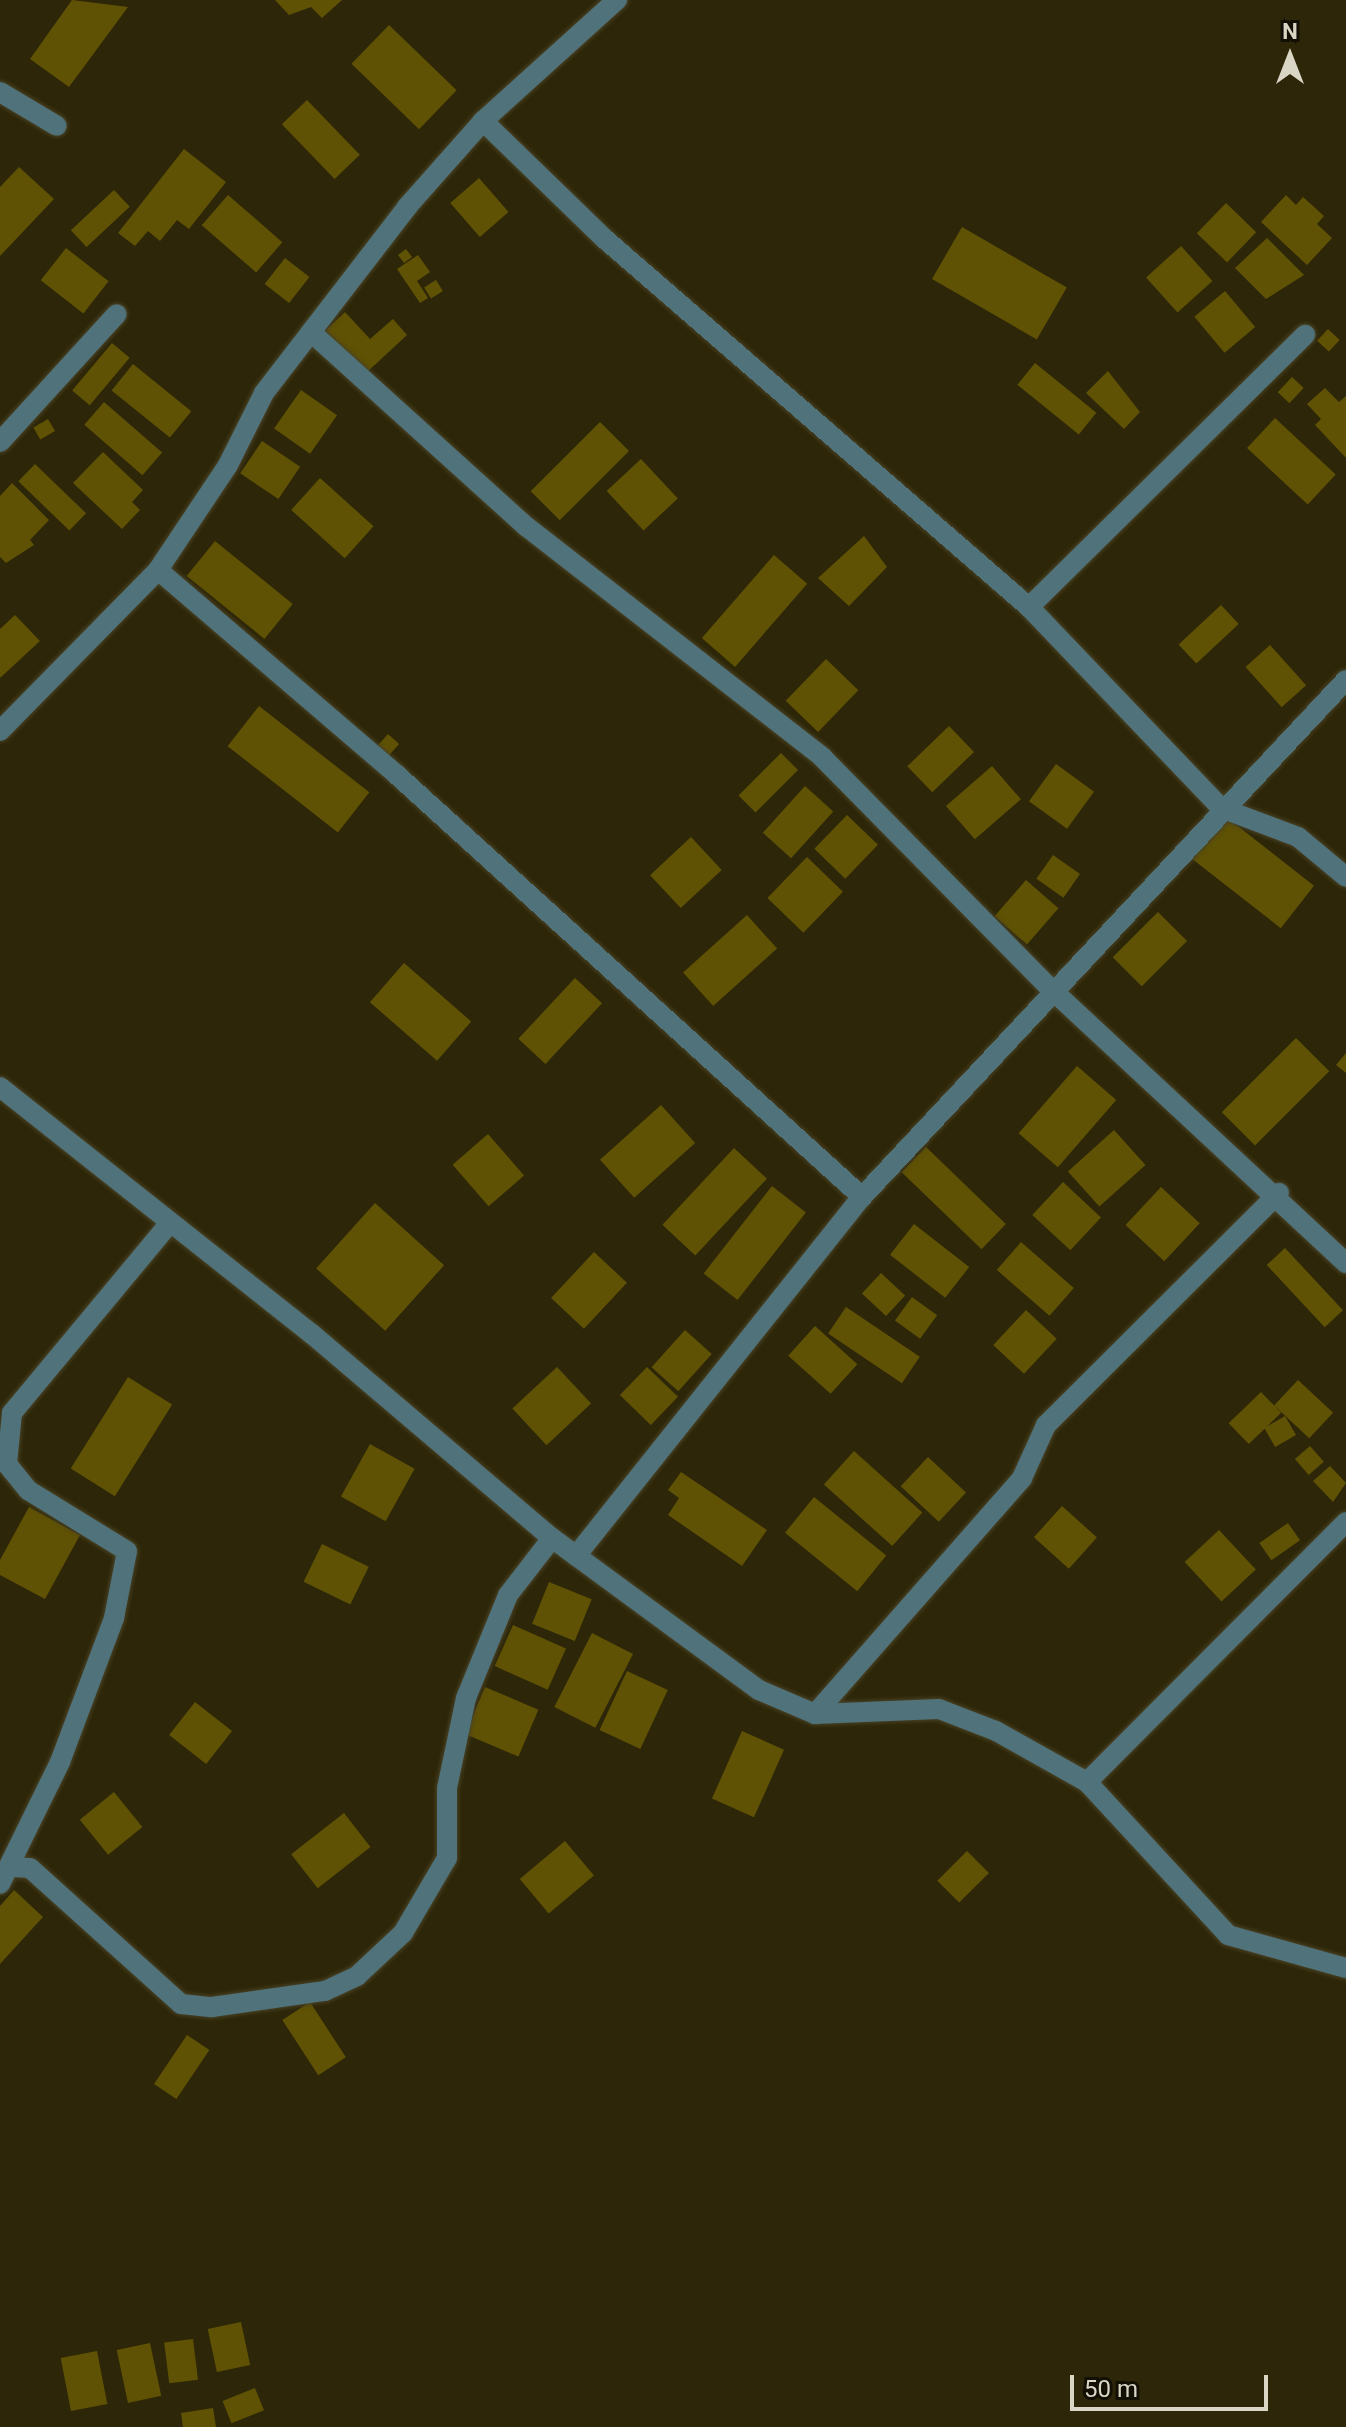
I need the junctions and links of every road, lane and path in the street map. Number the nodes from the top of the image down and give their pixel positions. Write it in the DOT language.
graph roads {
  1 [pos="617,0"];
  2 [pos="0,92"];
  3 [pos="483,121"];
  4 [pos="57,126"];
  5 [pos="117,314"];
  6 [pos="311,332"];
  7 [pos="1305,335"];
  8 [pos="0,442"];
  9 [pos="158,570"];
  10 [pos="1029,607"];
  11 [pos="1346,680"];
  12 [pos="0,731"];
  13 [pos="1221,808"];
  14 [pos="1346,877"];
  15 [pos="1051,989"];
  16 [pos="0,1087"];
  17 [pos="1279,1193"];
  18 [pos="862,1197"];
  19 [pos="168,1225"];
  20 [pos="1346,1263"];
  21 [pos="1346,1522"];
  22 [pos="552,1538"];
  23 [pos="576,1556"];
  24 [pos="815,1714"];
  25 [pos="1087,1782"];
  26 [pos="14,1867"];
  27 [pos="0,1884"];
  28 [pos="1346,1968"];
  1 -- 3 [label="street"];
  2 -- 4 [label="street"];
  3 -- 6 [label="street"];
  3 -- 10 [label="street"];
  5 -- 8 [label="street"];
  6 -- 9 [label="street"];
  6 -- 15 [label="street"];
  7 -- 10 [label="street"];
  9 -- 12 [label="street"];
  9 -- 18 [label="street"];
  10 -- 13 [label="street"];
  11 -- 13 [label="street"];
  13 -- 14 [label="street"];
  13 -- 15 [label="street"];
  15 -- 17 [label="street"];
  15 -- 18 [label="street"];
  16 -- 19 [label="street"];
  17 -- 20 [label="street"];
  17 -- 24 [label="street"];
  18 -- 23 [label="street"];
  19 -- 22 [label="street"];
  19 -- 26 [label="street"];
  21 -- 25 [label="street"];
  22 -- 23 [label="street"];
  22 -- 26 [label="street"];
  23 -- 24 [label="street"];
  24 -- 25 [label="street"];
  25 -- 28 [label="street"];
  26 -- 27 [label="street"];
}
